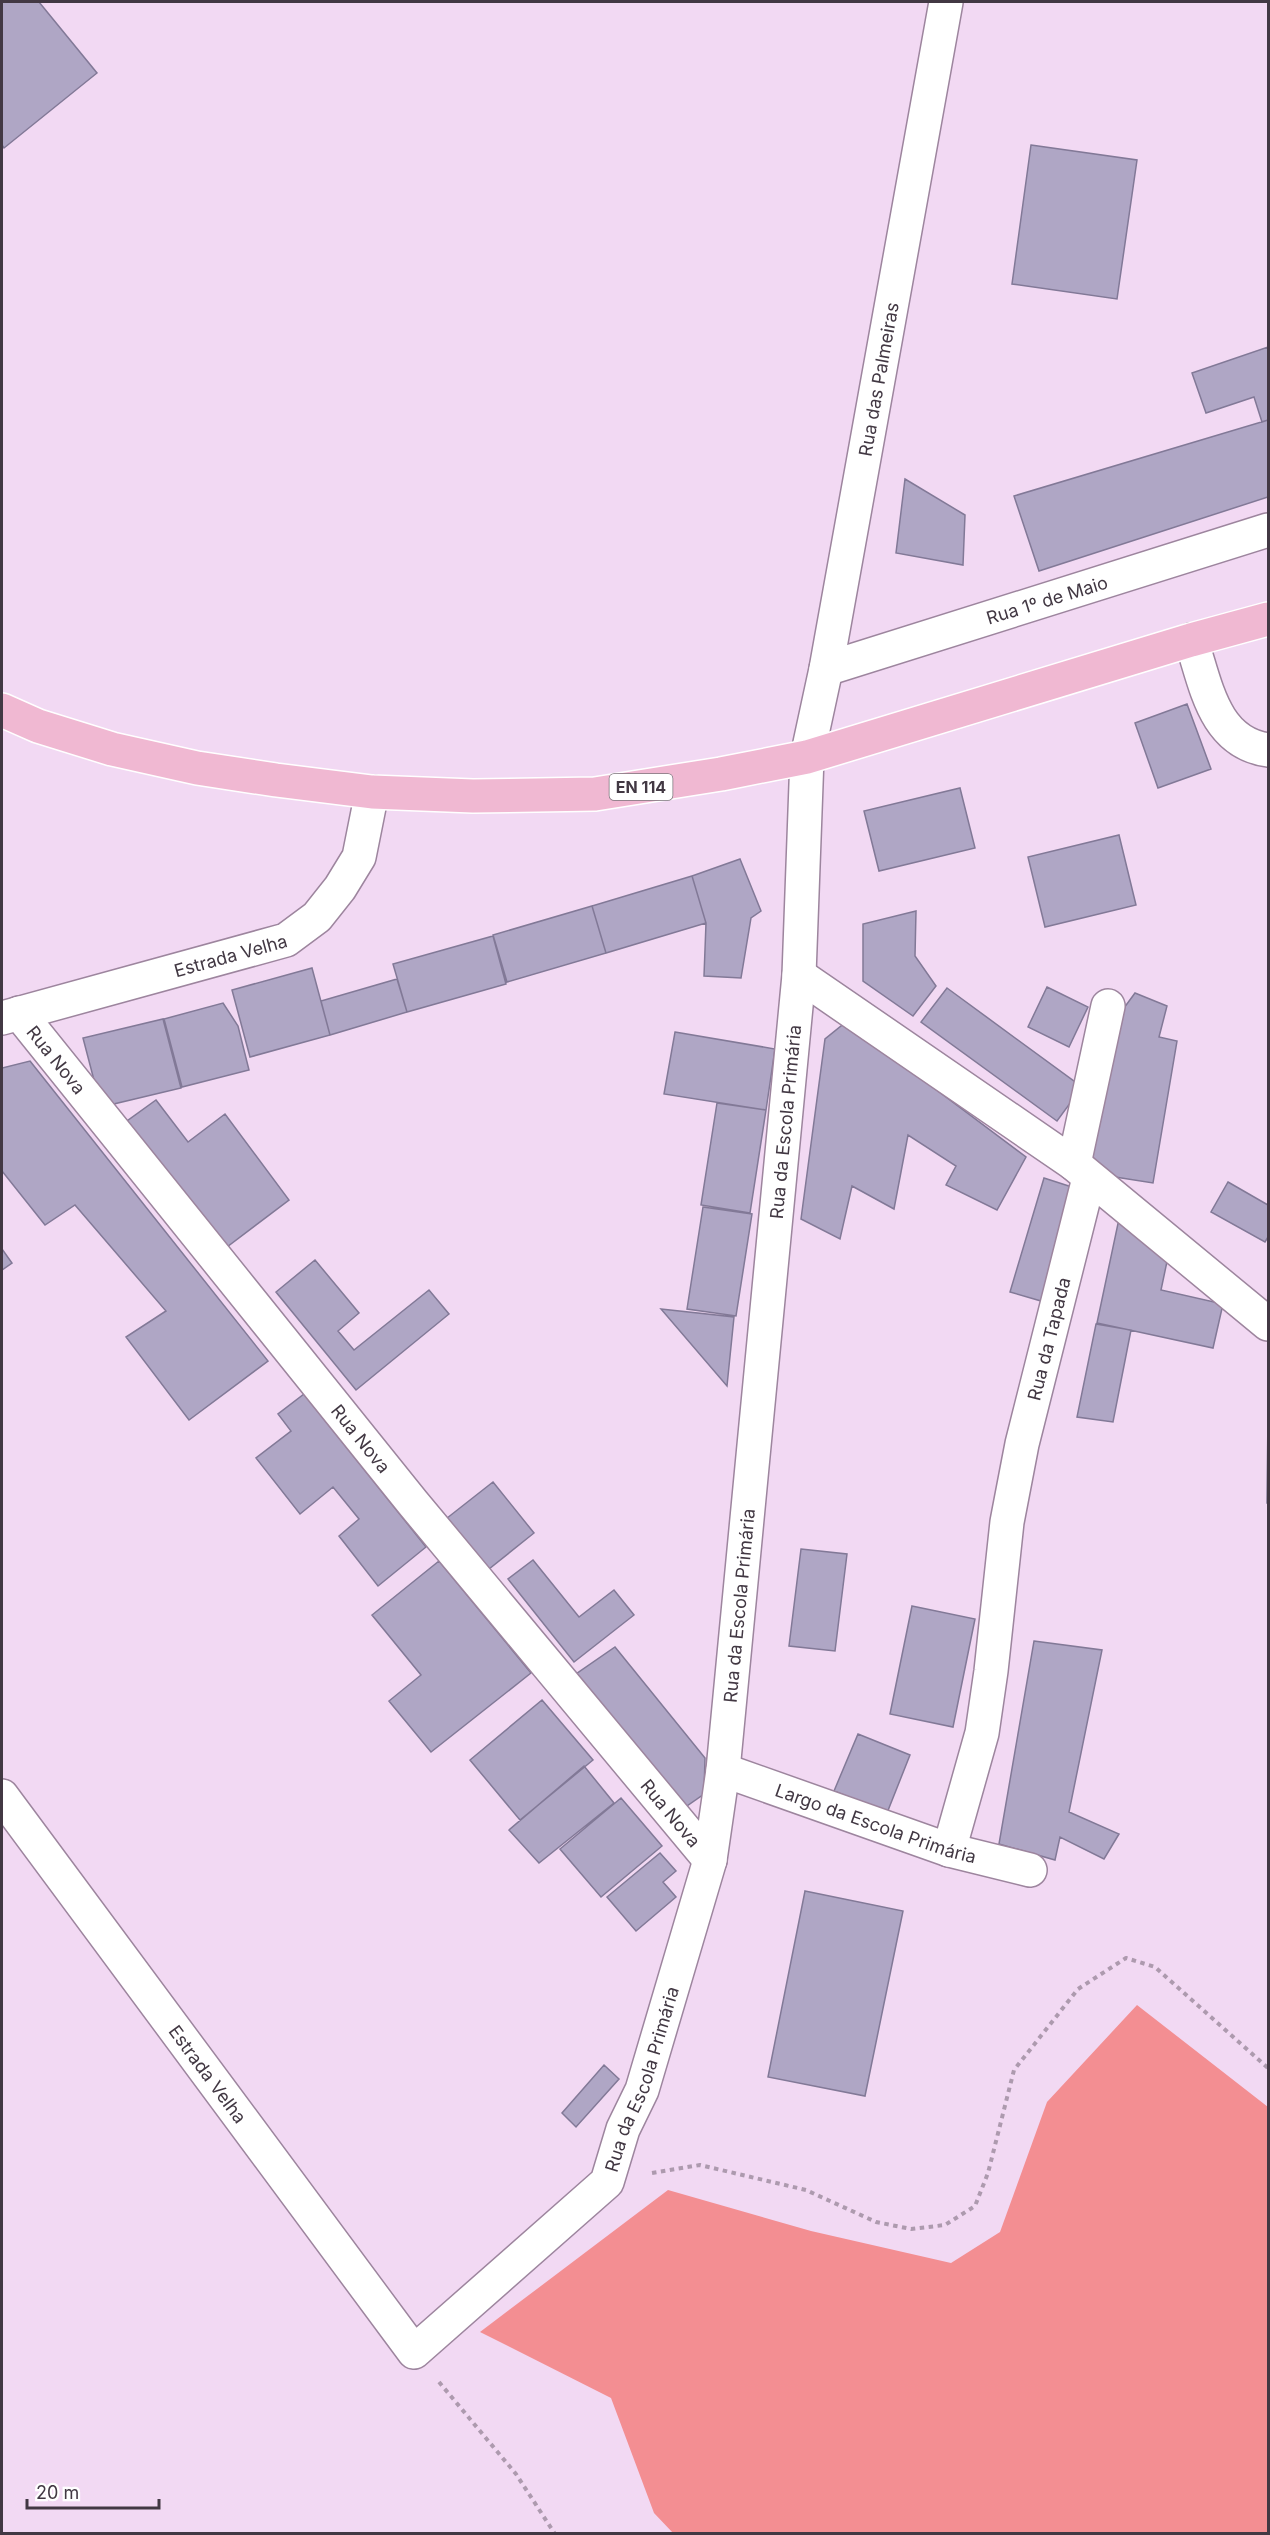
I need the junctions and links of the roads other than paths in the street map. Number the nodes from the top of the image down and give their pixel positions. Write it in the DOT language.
graph roads {
  1 [pos="946,2"];
  2 [pos="1269,530"];
  3 [pos="1269,619"];
  4 [pos="1191,640"];
  5 [pos="826,669"];
  6 [pos="2,710"];
  7 [pos="1269,750"];
  8 [pos="807,757"];
  9 [pos="372,792"];
  10 [pos="799,975"];
  11 [pos="1108,1006"];
  12 [pos="10,1016"];
  13 [pos="1081,1171"];
  14 [pos="1269,1324"];
  15 [pos="723,1770"];
  16 [pos="2,1796"];
  17 [pos="949,1850"];
  18 [pos="710,1860"];
  19 [pos="1030,1870"];
  20 [pos="414,2352"];
  1 -- 5 [label="street, Rua das Palmeiras"];
  2 -- 5 [label="street, Rua 1º de Maio"];
  3 -- 4 [label="main road, EN 114"];
  4 -- 7 [label="street"];
  4 -- 8 [label="main road, EN 114"];
  5 -- 8 [label="street, Rua das Palmeiras"];
  6 -- 9 [label="main road, EN 114"];
  8 -- 9 [label="main road, EN 114"];
  8 -- 10 [label="street, Rua da Escola Primária"];
  9 -- 12 [label="street, Estrada Velha"];
  10 -- 13 [label="street"];
  10 -- 15 [label="street, Rua da Escola Primária"];
  11 -- 13 [label="street, Rua da Tapada"];
  12 -- 18 [label="street, Rua Nova"];
  13 -- 14 [label="street"];
  13 -- 17 [label="street, Rua da Tapada"];
  15 -- 17 [label="street, Largo da Escola Primária"];
  15 -- 18 [label="street, Rua da Escola Primária"];
  16 -- 20 [label="street, Estrada Velha"];
  17 -- 19 [label="street, Largo da Escola Primária"];
  18 -- 20 [label="street, Rua da Escola Primária"];
}
